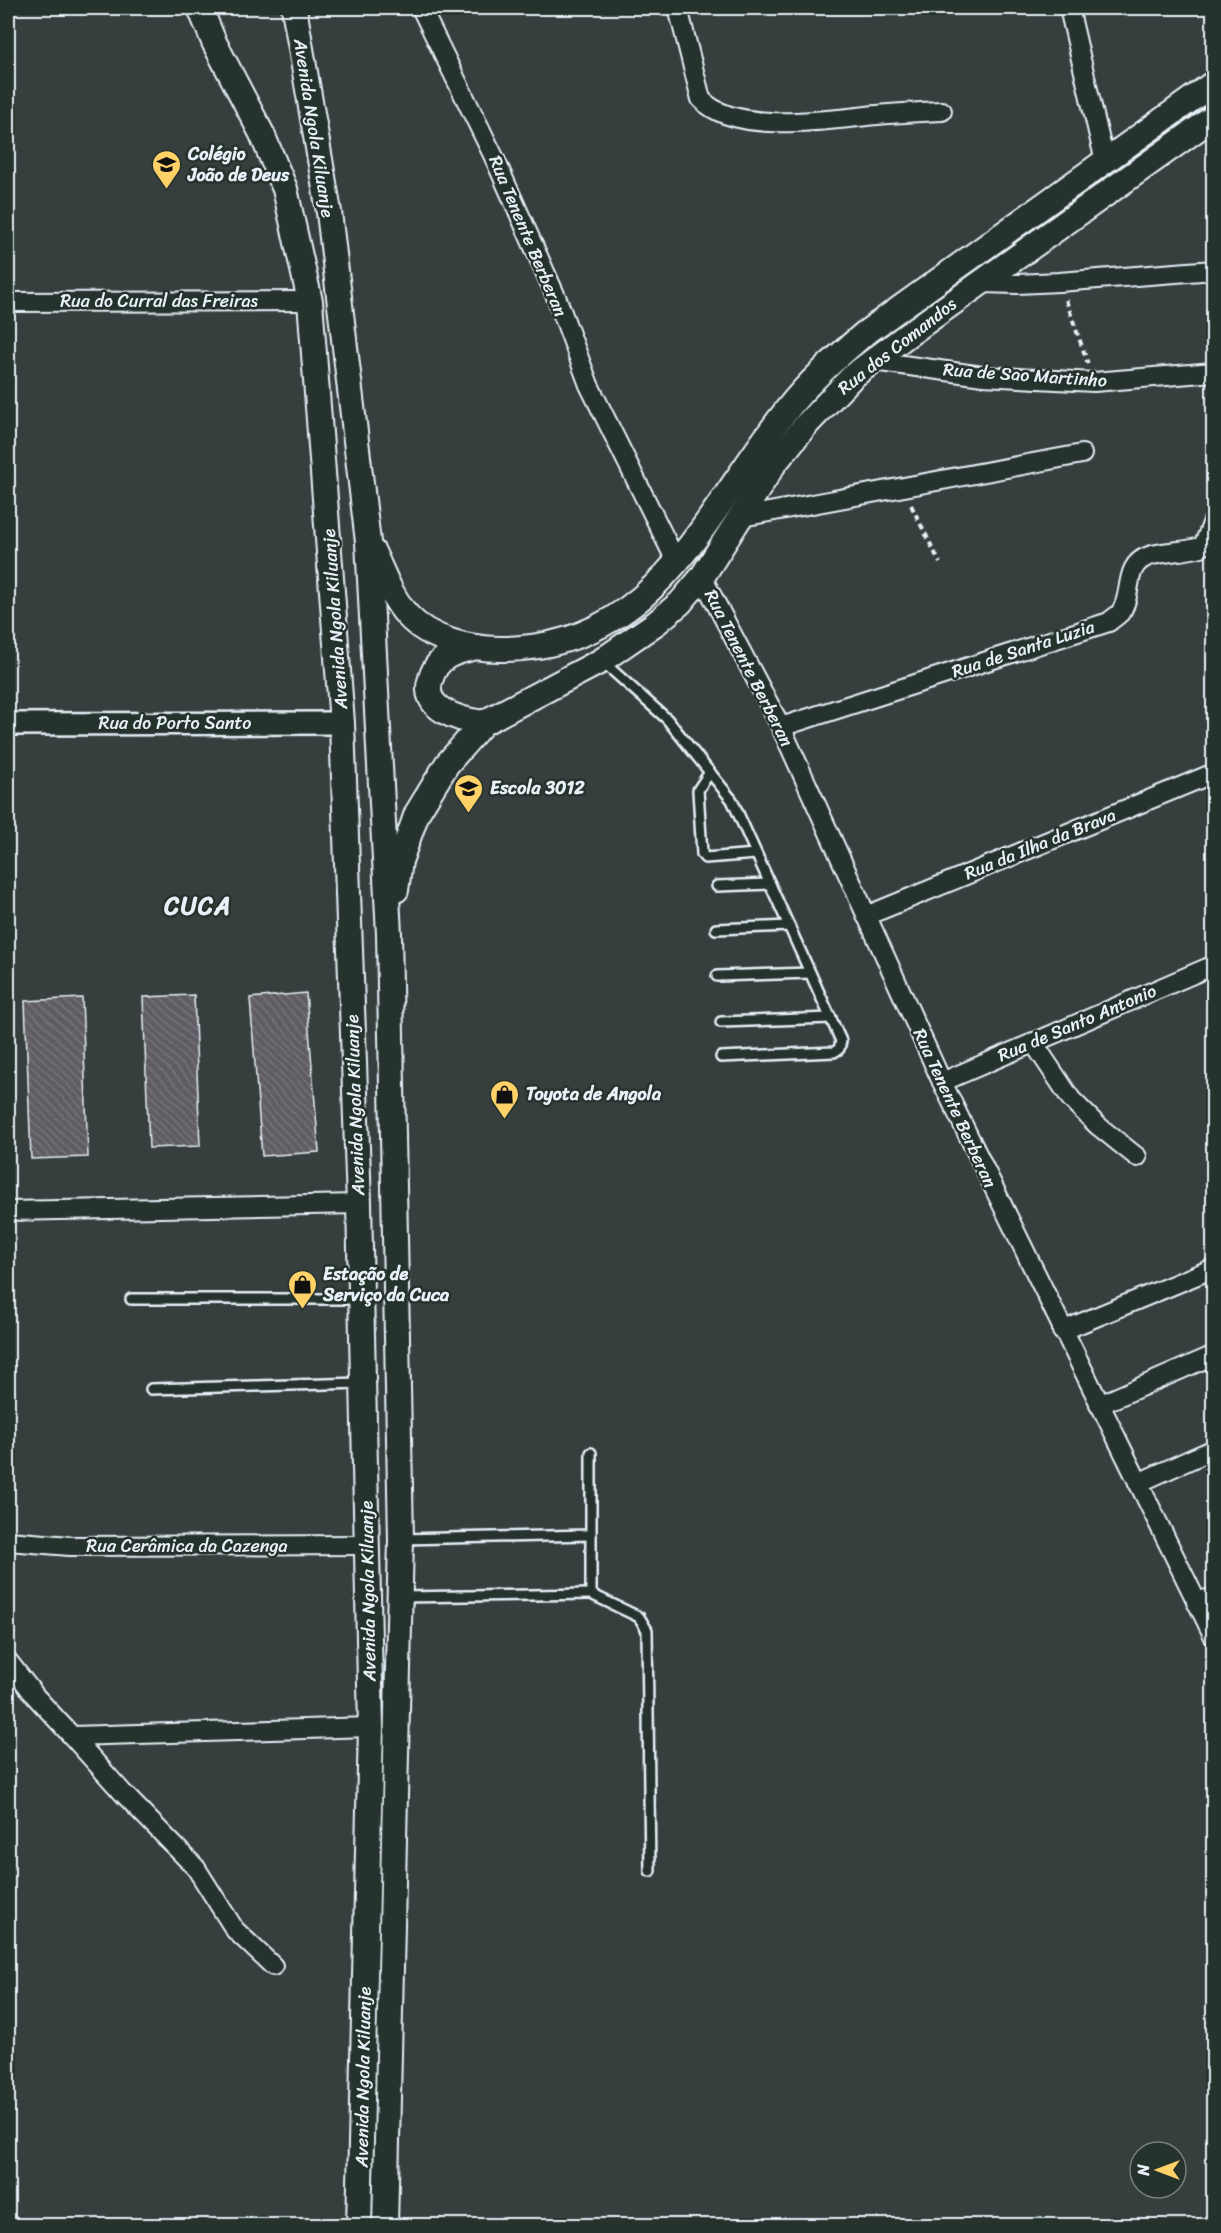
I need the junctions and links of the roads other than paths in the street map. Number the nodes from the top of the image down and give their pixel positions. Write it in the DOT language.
graph roads {
  1 [pos="200,8"];
  2 [pos="214,8"];
  3 [pos="421,8"];
  4 [pos="678,8"];
  5 [pos="1069,8"];
  6 [pos="294,11"];
  7 [pos="214,42"];
  8 [pos="1214,83"];
  9 [pos="942,111"];
  10 [pos="1214,117"];
  11 [pos="1105,162"];
  12 [pos="1214,270"];
  13 [pos="981,283"];
  14 [pos="310,301"];
  15 [pos="8,302"];
  16 [pos="873,361"];
  17 [pos="1214,372"];
  18 [pos="1082,454"];
  19 [pos="742,517"];
  20 [pos="1214,519"];
  21 [pos="368,542"];
  22 [pos="677,563"];
  23 [pos="702,577"];
  24 [pos="475,647"];
  25 [pos="601,661"];
  26 [pos="342,723"];
  27 [pos="483,723"];
  28 [pos="8,724"];
  29 [pos="781,727"];
  30 [pos="710,772"];
  31 [pos="1214,773"];
  32 [pos="756,854"];
  33 [pos="770,884"];
  34 [pos="717,886"];
  35 [pos="866,916"];
  36 [pos="789,926"];
  37 [pos="716,929"];
  38 [pos="389,934"];
  39 [pos="1214,965"];
  40 [pos="810,973"];
  41 [pos="717,976"];
  42 [pos="831,1018"];
  43 [pos="721,1022"];
  44 [pos="1033,1042"];
  45 [pos="721,1058"];
  46 [pos="942,1082"];
  47 [pos="1137,1157"];
  48 [pos="359,1204"];
  49 [pos="8,1211"];
  50 [pos="1214,1268"];
  51 [pos="131,1299"];
  52 [pos="361,1299"];
  53 [pos="1062,1331"];
  54 [pos="1214,1355"];
  55 [pos="363,1383"];
  56 [pos="152,1389"];
  57 [pos="1099,1405"];
  58 [pos="1214,1449"];
  59 [pos="591,1453"];
  60 [pos="1138,1483"];
  61 [pos="590,1535"];
  62 [pos="401,1539"];
  63 [pos="8,1541"];
  64 [pos="367,1545"];
  65 [pos="591,1594"];
  66 [pos="399,1597"];
  67 [pos="1214,1597"];
  68 [pos="1196,1602"];
  69 [pos="1214,1637"];
  70 [pos="8,1662"];
  71 [pos="371,1727"];
  72 [pos="72,1736"];
  73 [pos="650,1871"];
  74 [pos="273,1966"];
  75 [pos="359,2226"];
  76 [pos="385,2226"];
  1 -- 7 [label="main road, Avenida Ngola Kiluanje"];
  2 -- 7 [label="main road"];
  3 -- 22 [label="street, Rua Tenente Berberan"];
  4 -- 9 [label="street"];
  5 -- 11 [label="street"];
  6 -- 21 [label="main road, Avenida Ngola Kiluanje"];
  7 -- 14 [label="main road, Avenida Ngola Kiluanje"];
  8 -- 11 [label="main road, Rua dos Comandos"];
  10 -- 13 [label="main road, Rua dos Comandos"];
  11 -- 22 [label="main road, Rua dos Comandos"];
  12 -- 13 [label="street"];
  13 -- 16 [label="main road, Rua dos Comandos"];
  14 -- 15 [label="street, Rua do Curral das Freiras"];
  14 -- 26 [label="main road, Avenida Ngola Kiluanje"];
  16 -- 17 [label="street, Rua de Sao Martinho"];
  16 -- 19 [label="main road, Rua dos Comandos"];
  18 -- 19 [label="street"];
  19 -- 23 [label="main road, Rua dos Comandos"];
  20 -- 29 [label="street, Rua de Santa Luzia"];
  21 -- 24 [label="main road"];
  21 -- 38 [label="main road, Avenida Ngola Kiluanje"];
  22 -- 24 [label="main road, Rua dos Comandos"];
  23 -- 25 [label="main road, Rua dos Comandos"];
  23 -- 29 [label="street, Rua Tenente Berberan"];
  24 -- 27 [label="main road"];
  25 -- 27 [label="main road, Rua dos Comandos"];
  25 -- 30 [label="lane"];
  26 -- 28 [label="street, Rua do Porto Santo"];
  26 -- 48 [label="main road, Avenida Ngola Kiluanje"];
  27 -- 38 [label="main road"];
  29 -- 35 [label="street, Rua Tenente Berberan"];
  30 -- 32 [label="lane"];
  30 -- 32 [label="lane"];
  31 -- 35 [label="street, Rua da Ilha da Brava"];
  32 -- 33 [label="lane"];
  33 -- 34 [label="lane"];
  33 -- 36 [label="lane"];
  35 -- 46 [label="street, Rua Tenente Berberan"];
  36 -- 37 [label="lane"];
  36 -- 40 [label="lane"];
  38 -- 62 [label="main road, Avenida Ngola Kiluanje"];
  39 -- 44 [label="street, Rua de Santo Antonio"];
  40 -- 41 [label="lane"];
  40 -- 42 [label="lane"];
  42 -- 43 [label="lane"];
  42 -- 45 [label="lane"];
  44 -- 46 [label="street, Rua de Santo Antonio"];
  44 -- 47 [label="street"];
  46 -- 53 [label="street, Rua Tenente Berberan"];
  48 -- 49 [label="street"];
  48 -- 52 [label="main road, Avenida Ngola Kiluanje"];
  50 -- 53 [label="street"];
  51 -- 52 [label="lane"];
  52 -- 55 [label="main road, Avenida Ngola Kiluanje"];
  53 -- 57 [label="street, Rua Tenente Berberan"];
  54 -- 57 [label="street"];
  55 -- 56 [label="lane"];
  55 -- 64 [label="main road, Avenida Ngola Kiluanje"];
  57 -- 60 [label="street, Rua Tenente Berberan"];
  58 -- 60 [label="street"];
  59 -- 61 [label="lane"];
  60 -- 68 [label="street, Rua Tenente Berberan"];
  61 -- 62 [label="lane"];
  61 -- 65 [label="lane"];
  62 -- 66 [label="main road, Avenida Ngola Kiluanje"];
  63 -- 64 [label="street, Rua Cerâmica da Cazenga"];
  64 -- 71 [label="main road, Avenida Ngola Kiluanje"];
  65 -- 66 [label="lane"];
  65 -- 73 [label="lane"];
  66 -- 76 [label="main road, Avenida Ngola Kiluanje"];
  67 -- 68 [label="street"];
  68 -- 69 [label="street, Rua Tenente Berberan"];
  70 -- 72 [label="street"];
  71 -- 72 [label="street"];
  71 -- 75 [label="main road, Avenida Ngola Kiluanje"];
  72 -- 74 [label="street"];
}
